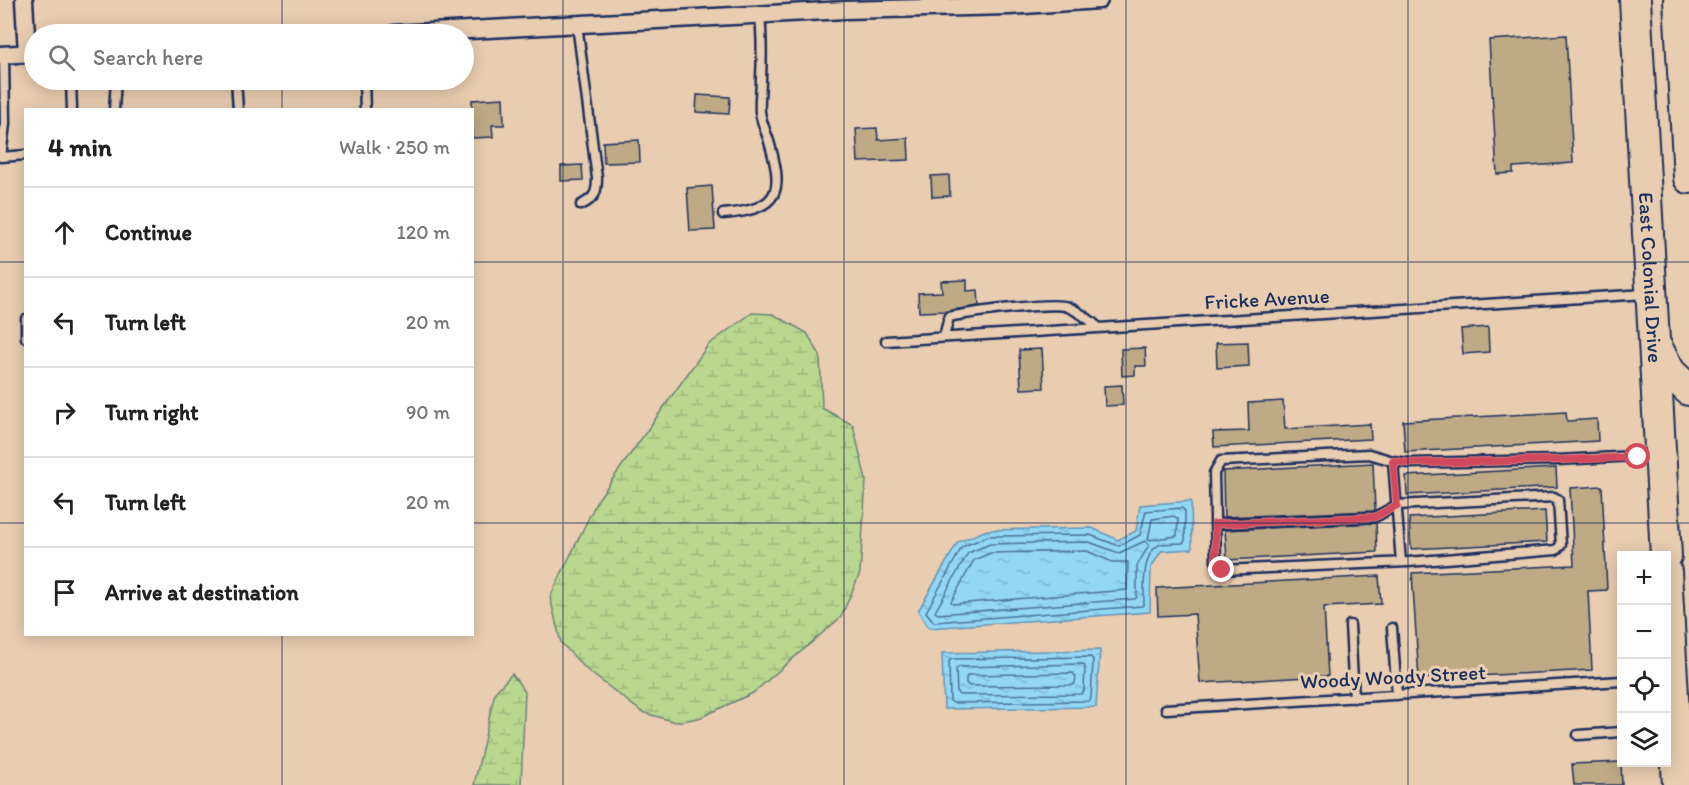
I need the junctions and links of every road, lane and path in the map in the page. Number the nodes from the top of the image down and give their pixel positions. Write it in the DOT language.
graph roads {
  1 [pos="24,0"];
  2 [pos="1098,0"];
  3 [pos="1635,0"];
  4 [pos="1679,0"];
  5 [pos="1009,3"];
  6 [pos="760,15"];
  7 [pos="27,24"];
  8 [pos="577,24"];
  9 [pos="474,30"];
  10 [pos="24,54"];
  11 [pos="2,55"];
  12 [pos="72,90"];
  13 [pos="115,90"];
  14 [pos="237,90"];
  15 [pos="364,90"];
  16 [pos="72,108"];
  17 [pos="114,108"];
  18 [pos="238,108"];
  19 [pos="365,108"];
  20 [pos="24,155"];
  21 [pos="1689,178"];
  22 [pos="582,204"];
  23 [pos="723,214"];
  24 [pos="1650,293"];
  25 [pos="1099,328"];
  26 [pos="944,337"];
  27 [pos="886,341"];
  28 [pos="1653,341"];
  29 [pos="1689,390"];
  30 [pos="1660,455"];
  31 [pos="1393,461"];
  32 [pos="1397,505"];
  33 [pos="1215,524"];
  34 [pos="1666,551"];
  35 [pos="1401,562"];
  36 [pos="1667,605"];
  37 [pos="1350,625"];
  38 [pos="1392,628"];
  39 [pos="1669,659"];
  40 [pos="1617,681"];
  41 [pos="1397,695"];
  42 [pos="1354,698"];
  43 [pos="1166,709"];
  44 [pos="1671,728"];
  45 [pos="1617,732"];
  46 [pos="1578,735"];
  47 [pos="1678,785"];
  1 -- 7 [label="street"];
  2 -- 5 [label="street"];
  3 -- 24 [label="highway, East Colonial Drive"];
  4 -- 21 [label="highway"];
  5 -- 6 [label="street"];
  6 -- 8 [label="street"];
  6 -- 23 [label="lane"];
  8 -- 9 [label="street"];
  8 -- 22 [label="lane"];
  10 -- 11 [label="street"];
  11 -- 20 [label="lane"];
  12 -- 16 [label="lane"];
  13 -- 17 [label="lane"];
  14 -- 18 [label="lane"];
  15 -- 19 [label="lane"];
  24 -- 25 [label="lane, Fricke Avenue"];
  24 -- 28 [label="highway, East Colonial Drive"];
  25 -- 26 [label="lane, Fricke Avenue"];
  25 -- 26 [label="lane"];
  26 -- 27 [label="lane, Fricke Avenue"];
  28 -- 29 [label="highway"];
  28 -- 30 [label="highway, East Colonial Drive"];
  30 -- 31 [label="lane"];
  30 -- 34 [label="highway, East Colonial Drive"];
  31 -- 32 [label="lane"];
  31 -- 33 [label="lane"];
  32 -- 33 [label="lane"];
  32 -- 35 [label="lane"];
  32 -- 35 [label="lane"];
  33 -- 35 [label="lane"];
  36 -- 39 [label="highway"];
  37 -- 42 [label="lane"];
  38 -- 41 [label="lane"];
  40 -- 41 [label="lane, Woody Woody Street"];
  41 -- 42 [label="lane, Woody Woody Street"];
  42 -- 43 [label="lane, Woody Woody Street"];
  44 -- 47 [label="highway"];
  45 -- 46 [label="lane"];
}
